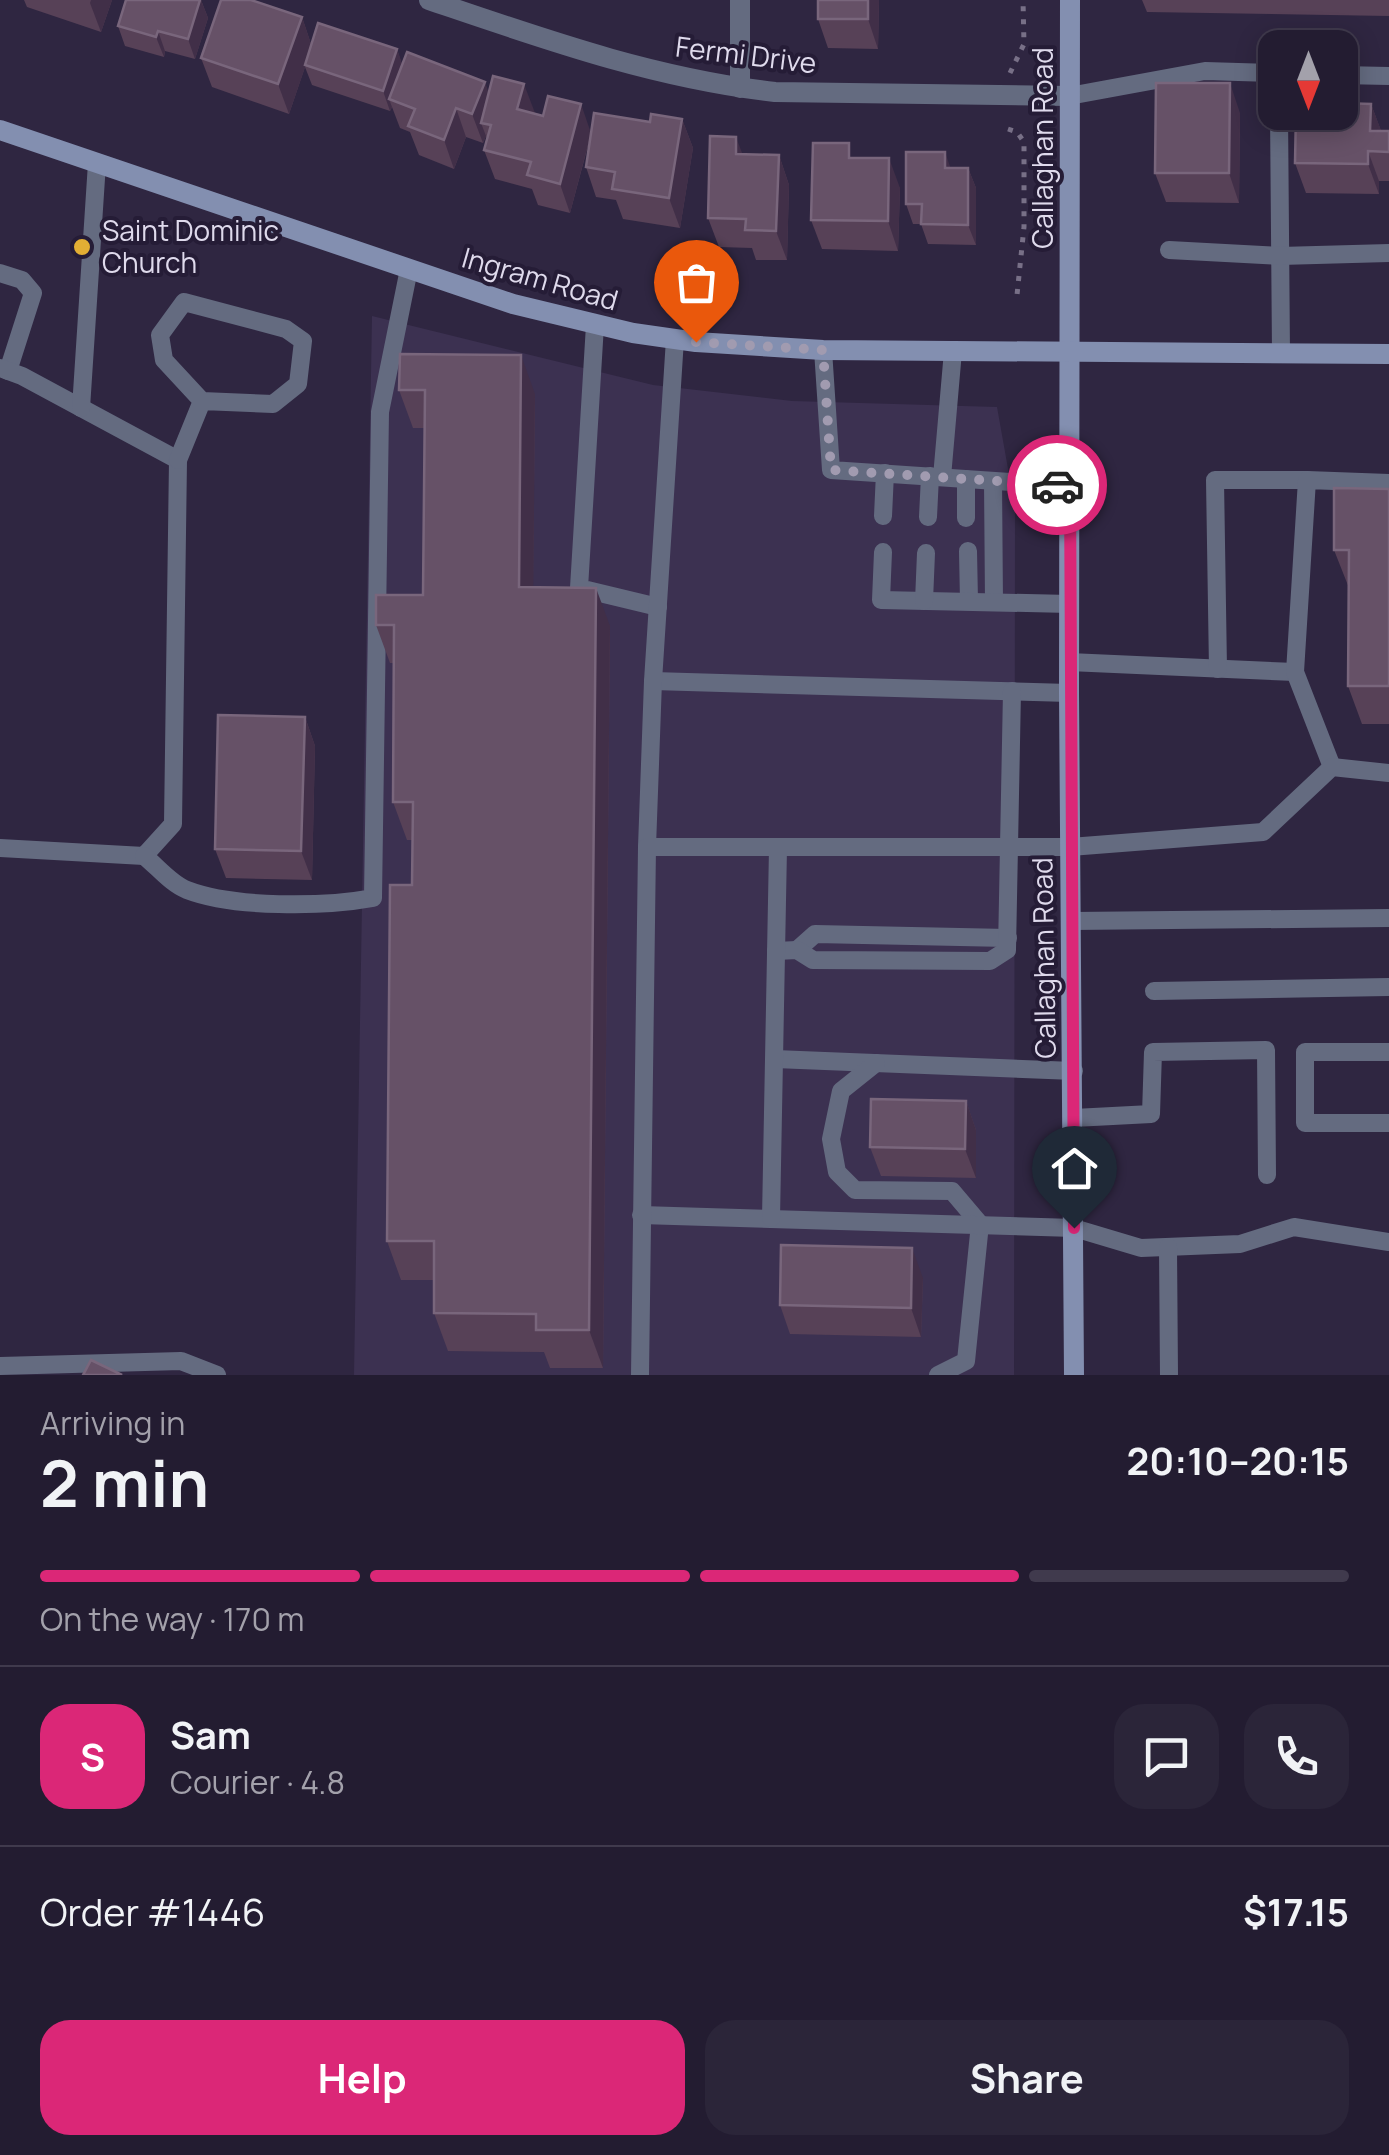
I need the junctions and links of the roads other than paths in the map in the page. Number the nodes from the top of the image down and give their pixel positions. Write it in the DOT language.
graph roads {
  1 [pos="429,0"];
  2 [pos="740,0"];
  3 [pos="1070,0"];
  4 [pos="1258,73"];
  5 [pos="1358,75"];
  6 [pos="1389,76"];
  7 [pos="740,88"];
  8 [pos="1069,96"];
  9 [pos="0,130"];
  10 [pos="1279,130"];
  11 [pos="97,163"];
  12 [pos="1169,250"];
  13 [pos="1389,253"];
  14 [pos="1280,256"];
  15 [pos="409,268"];
  16 [pos="0,273"];
  17 [pos="595,325"];
  18 [pos="675,339"];
  19 [pos="823,350"];
  20 [pos="953,351"];
  21 [pos="1071,352"];
  22 [pos="1281,353"];
  23 [pos="1389,354"];
  24 [pos="4,369"];
  25 [pos="202,400"];
  26 [pos="81,408"];
  27 [pos="178,460"];
  28 [pos="885,473"];
  29 [pos="936,477"];
  30 [pos="966,479"];
  31 [pos="1308,480"];
  32 [pos="994,481"];
  33 [pos="1389,482"];
  34 [pos="1070,486"];
  35 [pos="883,516"];
  36 [pos="928,517"];
  37 [pos="966,518"];
  38 [pos="968,551"];
  39 [pos="883,552"];
  40 [pos="926,553"];
  41 [pos="924,601"];
  42 [pos="970,602"];
  43 [pos="994,602"];
  44 [pos="1070,604"];
  45 [pos="658,607"];
  46 [pos="1069,662"];
  47 [pos="1218,669"];
  48 [pos="1295,672"];
  49 [pos="653,680"];
  50 [pos="1012,690"];
  51 [pos="1069,693"];
  52 [pos="1332,767"];
  53 [pos="1389,773"];
  54 [pos="647,846"];
  55 [pos="1011,847"];
  56 [pos="1070,847"];
  57 [pos="0,848"];
  58 [pos="778,848"];
  59 [pos="144,856"];
  60 [pos="1389,918"];
  61 [pos="1072,921"];
  62 [pos="776,951"];
  63 [pos="1389,988"];
  64 [pos="1154,991"];
  65 [pos="1389,1052"];
  66 [pos="775,1059"];
  67 [pos="876,1063"];
  68 [pos="1074,1071"];
  69 [pos="1074,1118"];
  70 [pos="1389,1123"];
  71 [pos="1267,1175"];
  72 [pos="641,1215"];
  73 [pos="772,1218"];
  74 [pos="980,1224"];
  75 [pos="1074,1228"];
  76 [pos="1389,1242"];
  77 [pos="1168,1247"];
  78 [pos="0,1366"];
  79 [pos="218,1375"];
  80 [pos="640,1375"];
  81 [pos="938,1375"];
  82 [pos="1074,1375"];
  83 [pos="1168,1375"];
  1 -- 7 [label="street, Fermi Drive"];
  2 -- 7 [label="street"];
  3 -- 8 [label="main road, Callaghan Road"];
  4 -- 8 [label="lane"];
  5 -- 6 [label="lane"];
  7 -- 8 [label="street, Fermi Drive"];
  8 -- 21 [label="main road, Callaghan Road"];
  9 -- 11 [label="main road, Ingram Road"];
  10 -- 14 [label="lane"];
  11 -- 15 [label="main road, Ingram Road"];
  11 -- 26 [label="lane"];
  12 -- 14 [label="lane"];
  13 -- 14 [label="lane"];
  14 -- 22 [label="lane"];
  15 -- 17 [label="main road, Ingram Road"];
  15 -- 59 [label="lane"];
  16 -- 24 [label="lane"];
  17 -- 18 [label="main road, Ingram Road"];
  17 -- 45 [label="lane"];
  18 -- 19 [label="main road, Ingram Road"];
  18 -- 45 [label="lane"];
  19 -- 20 [label="main road, Ingram Road"];
  19 -- 28 [label="lane"];
  20 -- 21 [label="main road, Ingram Road"];
  20 -- 29 [label="lane"];
  21 -- 22 [label="main road, Ingram Road"];
  21 -- 34 [label="main road, Callaghan Road"];
  22 -- 23 [label="main road, Ingram Road"];
  24 -- 26 [label="lane"];
  25 -- 25 [label="lane"];
  25 -- 27 [label="lane"];
  26 -- 27 [label="lane"];
  27 -- 59 [label="lane"];
  28 -- 29 [label="lane"];
  28 -- 35 [label="lane"];
  29 -- 30 [label="lane"];
  29 -- 36 [label="lane"];
  30 -- 32 [label="lane"];
  30 -- 37 [label="lane"];
  31 -- 33 [label="lane"];
  31 -- 47 [label="lane"];
  31 -- 48 [label="lane"];
  32 -- 34 [label="lane"];
  32 -- 43 [label="lane"];
  34 -- 44 [label="main road, Callaghan Road"];
  38 -- 42 [label="lane"];
  39 -- 41 [label="lane"];
  40 -- 41 [label="lane"];
  41 -- 42 [label="lane"];
  42 -- 43 [label="lane"];
  43 -- 44 [label="lane"];
  44 -- 46 [label="main road, Callaghan Road"];
  45 -- 49 [label="lane"];
  46 -- 47 [label="lane"];
  46 -- 51 [label="main road, Callaghan Road"];
  47 -- 48 [label="lane"];
  48 -- 52 [label="lane"];
  49 -- 50 [label="lane"];
  49 -- 54 [label="lane"];
  50 -- 51 [label="lane"];
  50 -- 55 [label="lane"];
  51 -- 56 [label="main road, Callaghan Road"];
  52 -- 53 [label="lane"];
  52 -- 56 [label="lane"];
  54 -- 58 [label="lane"];
  54 -- 72 [label="lane"];
  55 -- 56 [label="lane"];
  55 -- 58 [label="lane"];
  55 -- 62 [label="lane"];
  56 -- 61 [label="main road, Callaghan Road"];
  57 -- 59 [label="lane"];
  58 -- 62 [label="lane"];
  60 -- 61 [label="lane"];
  61 -- 68 [label="main road, Callaghan Road"];
  62 -- 66 [label="lane"];
  63 -- 64 [label="lane"];
  65 -- 70 [label="lane"];
  66 -- 67 [label="lane"];
  66 -- 73 [label="lane"];
  67 -- 68 [label="lane"];
  67 -- 74 [label="lane"];
  68 -- 69 [label="main road, Callaghan Road"];
  69 -- 71 [label="lane"];
  69 -- 75 [label="main road, Callaghan Road"];
  72 -- 73 [label="lane"];
  72 -- 80 [label="lane"];
  73 -- 74 [label="lane"];
  74 -- 75 [label="lane"];
  74 -- 81 [label="lane"];
  75 -- 77 [label="lane"];
  75 -- 82 [label="main road, Callaghan Road"];
  76 -- 77 [label="lane"];
  77 -- 83 [label="lane"];
  78 -- 79 [label="lane"];
}
